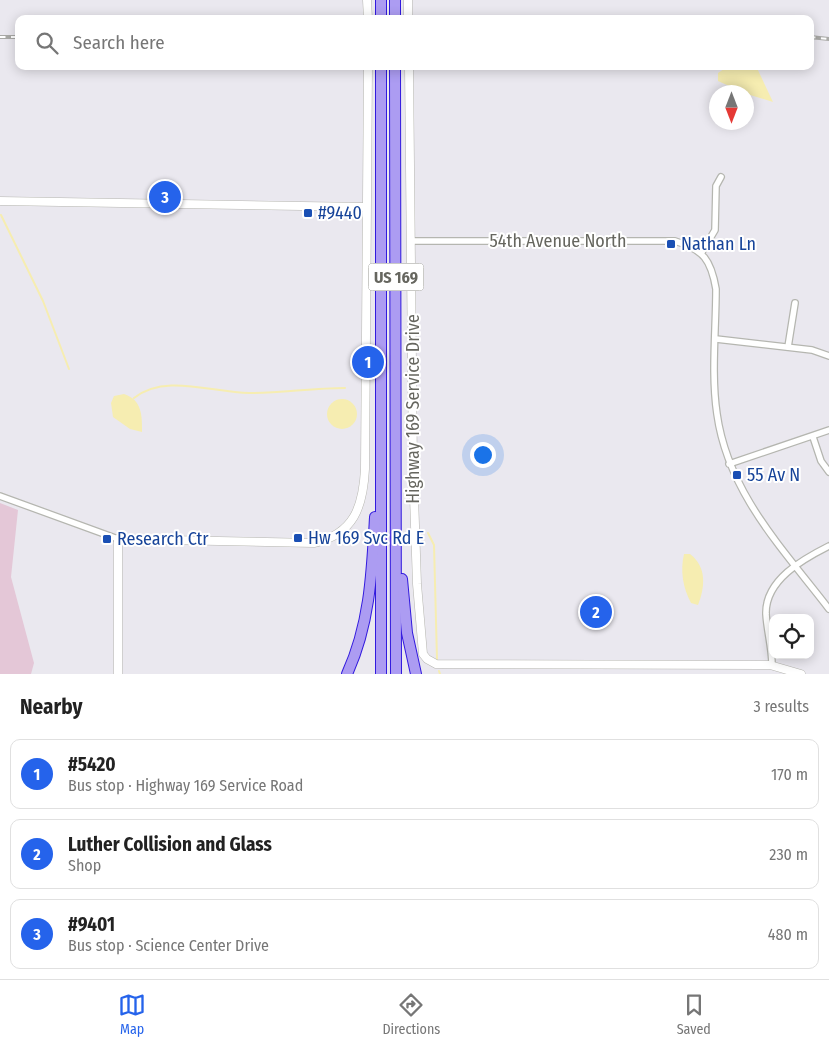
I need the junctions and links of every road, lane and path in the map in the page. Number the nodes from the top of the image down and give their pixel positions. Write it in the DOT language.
graph roads {
  1 [pos="368,0"];
  2 [pos="381,0"];
  3 [pos="395,0"];
  4 [pos="408,0"];
  5 [pos="368,15"];
  6 [pos="381,15"];
  7 [pos="395,15"];
  8 [pos="408,15"];
  9 [pos="368,70"];
  10 [pos="381,70"];
  11 [pos="395,70"];
  12 [pos="408,70"];
  13 [pos="721,177"];
  14 [pos="0,201"];
  15 [pos="366,207"];
  16 [pos="411,241"];
  17 [pos="702,252"];
  18 [pos="795,303"];
  19 [pos="716,339"];
  20 [pos="788,347"];
  21 [pos="829,356"];
  22 [pos="829,430"];
  23 [pos="813,436"];
  24 [pos="381,464"];
  25 [pos="729,464"];
  26 [pos="829,472"];
  27 [pos="396,488"];
  28 [pos="0,496"];
  29 [pos="118,538"];
  30 [pos="829,546"];
  31 [pos="795,565"];
  32 [pos="829,609"];
  33 [pos="772,665"];
  34 [pos="118,674"];
  35 [pos="347,674"];
  36 [pos="381,674"];
  37 [pos="396,674"];
  38 [pos="416,674"];
  39 [pos="801,674"];
  1 -- 5 [label="street"];
  2 -- 6 [label="highway"];
  3 -- 7 [label="highway"];
  4 -- 8 [label="street"];
  9 -- 15 [label="street"];
  10 -- 24 [label="highway, US 169"];
  11 -- 27 [label="highway, US 169"];
  12 -- 16 [label="street, Highway 169 Service Drive"];
  13 -- 17 [label="street"];
  14 -- 15 [label="street"];
  15 -- 29 [label="street"];
  16 -- 17 [label="street, 54th Avenue North"];
  16 -- 33 [label="street, Highway 169 Service Drive"];
  17 -- 19 [label="street"];
  18 -- 20 [label="street"];
  19 -- 20 [label="street"];
  19 -- 25 [label="street"];
  20 -- 21 [label="street"];
  22 -- 23 [label="street"];
  23 -- 25 [label="street"];
  23 -- 26 [label="street"];
  24 -- 35 [label="highway"];
  24 -- 36 [label="highway, US 169"];
  25 -- 31 [label="street"];
  27 -- 37 [label="highway, US 169"];
  27 -- 38 [label="highway"];
  28 -- 29 [label="street"];
  29 -- 34 [label="street"];
  30 -- 31 [label="street"];
  31 -- 32 [label="street"];
  31 -- 33 [label="street"];
  33 -- 39 [label="street"];
}
